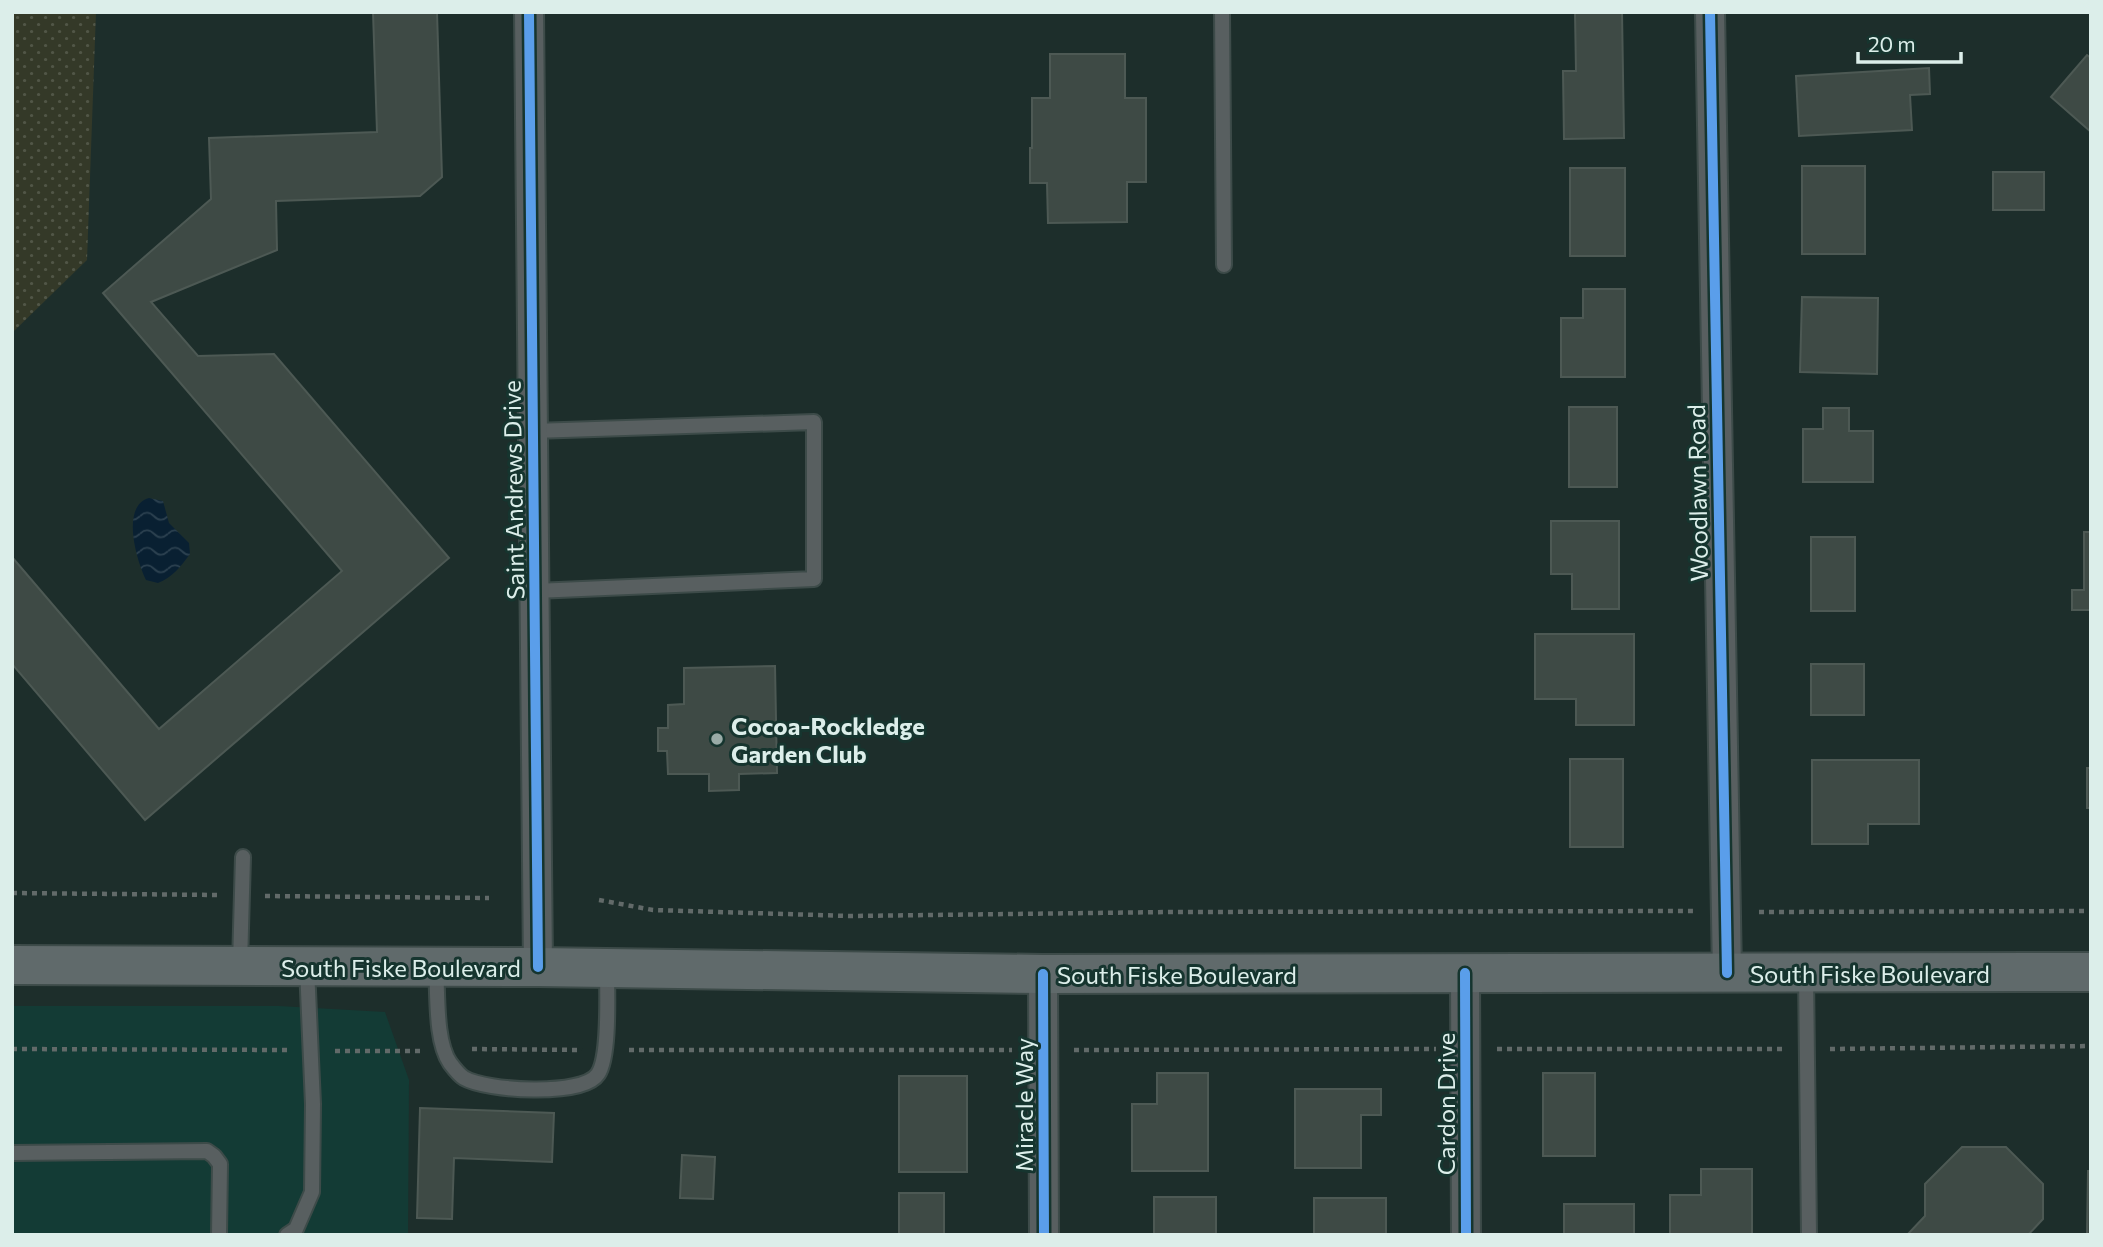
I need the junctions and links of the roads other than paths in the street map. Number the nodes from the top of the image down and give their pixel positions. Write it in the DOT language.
graph roads {
  1 [pos="529,12"];
  2 [pos="1222,12"];
  3 [pos="1710,12"];
  4 [pos="1224,265"];
  5 [pos="533,431"];
  6 [pos="535,591"];
  7 [pos="243,857"];
  8 [pos="12,965"];
  9 [pos="240,966"];
  10 [pos="307,967"];
  11 [pos="436,967"];
  12 [pos="537,967"];
  13 [pos="607,968"];
  14 [pos="2091,972"];
  15 [pos="1465,973"];
  16 [pos="1727,973"];
  17 [pos="1806,973"];
  18 [pos="1043,974"];
  19 [pos="12,1153"];
  20 [pos="219,1235"];
  21 [pos="287,1235"];
  22 [pos="1044,1235"];
  23 [pos="1466,1235"];
  24 [pos="1809,1235"];
  1 -- 5 [label="street, Saint Andrews Drive"];
  2 -- 4 [label="lane"];
  3 -- 16 [label="street, Woodlawn Road"];
  5 -- 6 [label="street, Saint Andrews Drive"];
  5 -- 6 [label="lane"];
  6 -- 12 [label="street, Saint Andrews Drive"];
  7 -- 9 [label="lane"];
  8 -- 9 [label="main road, South Fiske Boulevard"];
  9 -- 10 [label="main road, South Fiske Boulevard"];
  10 -- 11 [label="main road, South Fiske Boulevard"];
  10 -- 21 [label="lane"];
  11 -- 12 [label="main road, South Fiske Boulevard"];
  11 -- 13 [label="lane"];
  12 -- 13 [label="main road, South Fiske Boulevard"];
  13 -- 18 [label="main road, South Fiske Boulevard"];
  14 -- 17 [label="main road, South Fiske Boulevard"];
  15 -- 16 [label="main road, South Fiske Boulevard"];
  15 -- 18 [label="main road, South Fiske Boulevard"];
  15 -- 23 [label="street, Cardon Drive"];
  16 -- 17 [label="main road, South Fiske Boulevard"];
  17 -- 24 [label="lane"];
  18 -- 22 [label="street, Miracle Way"];
  19 -- 20 [label="lane"];
}
